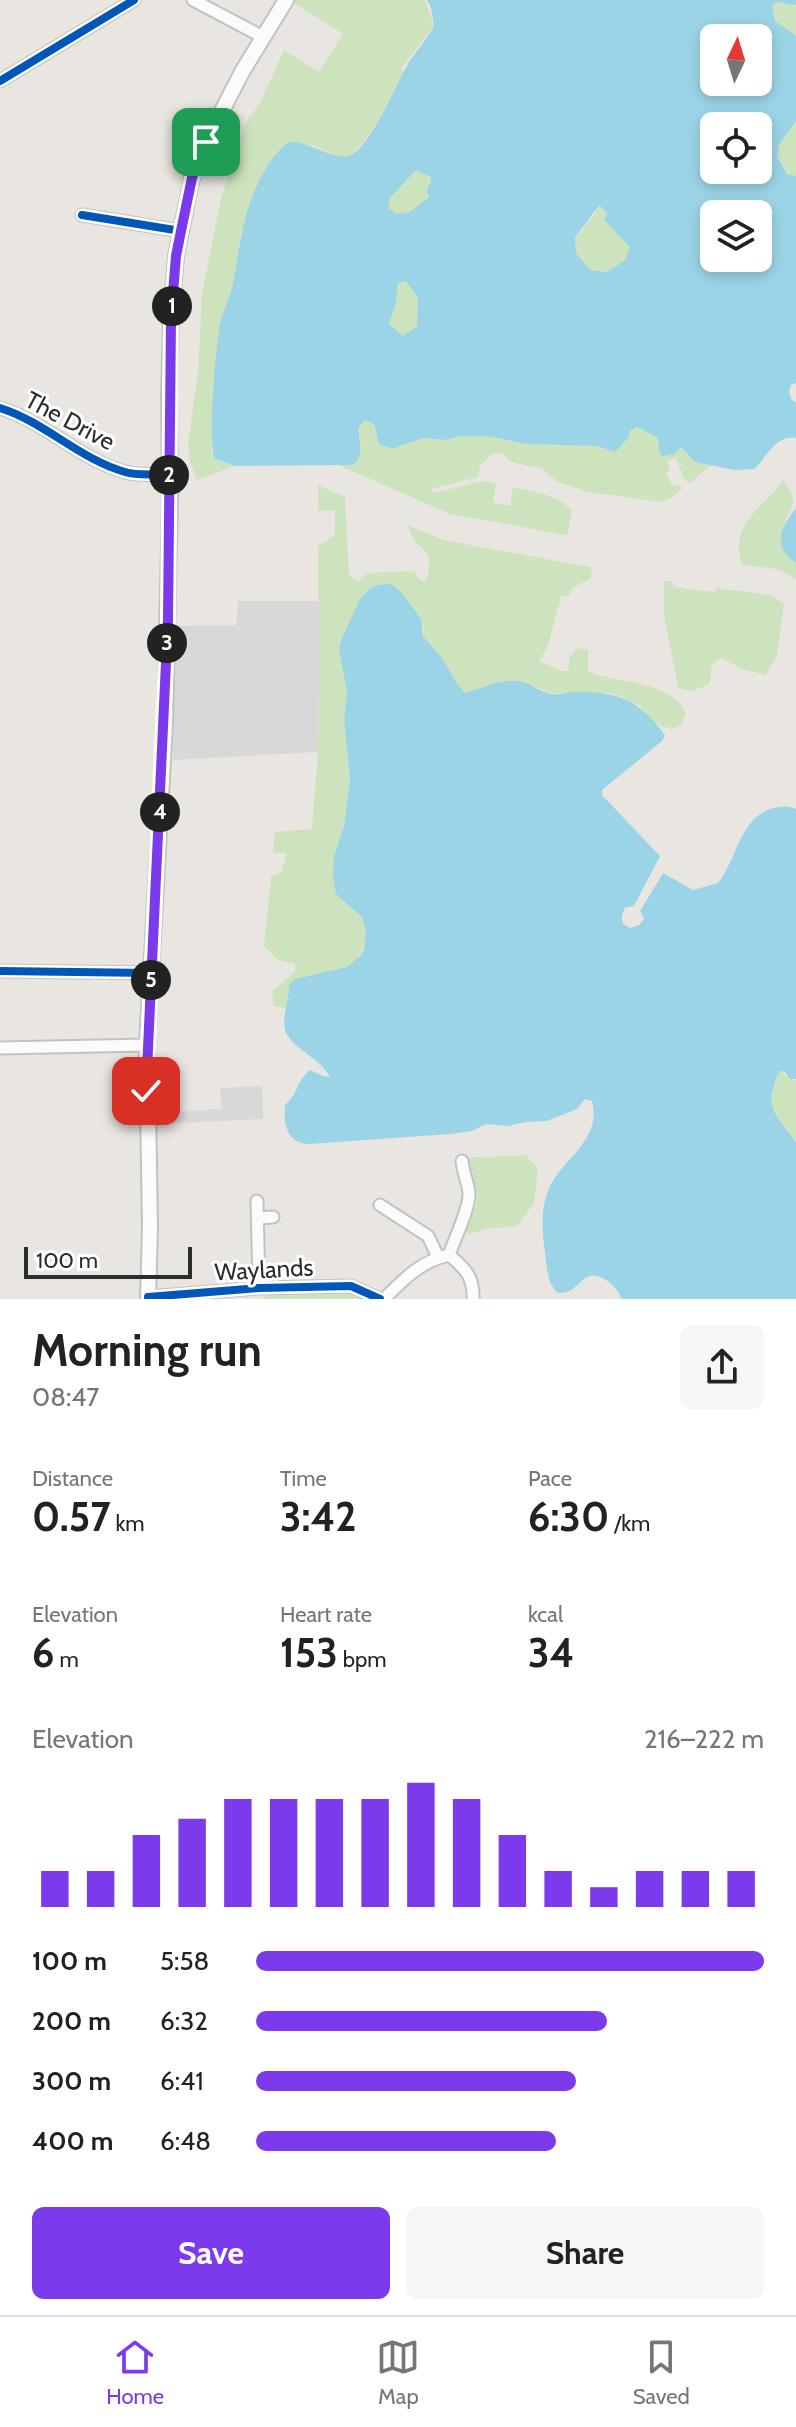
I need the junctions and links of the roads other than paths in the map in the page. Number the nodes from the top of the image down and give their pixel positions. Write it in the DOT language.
graph roads {
  1 [pos="134,0"];
  2 [pos="193,0"];
  3 [pos="286,0"];
  4 [pos="263,37"];
  5 [pos="0,81"];
  6 [pos="82,215"];
  7 [pos="181,231"];
  8 [pos="0,408"];
  9 [pos="169,474"];
  10 [pos="0,971"];
  11 [pos="151,973"];
  12 [pos="147,1045"];
  13 [pos="0,1048"];
  14 [pos="462,1161"];
  15 [pos="257,1201"];
  16 [pos="380,1205"];
  17 [pos="273,1217"];
  18 [pos="258,1218"];
  19 [pos="444,1256"];
  20 [pos="259,1288"];
  21 [pos="148,1298"];
  22 [pos="382,1299"];
  23 [pos="473,1299"];
  1 -- 5 [label="street"];
  2 -- 4 [label="street"];
  3 -- 4 [label="main road"];
  4 -- 7 [label="main road"];
  6 -- 7 [label="street"];
  7 -- 9 [label="main road"];
  8 -- 9 [label="street, The Drive"];
  9 -- 11 [label="main road"];
  10 -- 11 [label="street"];
  11 -- 12 [label="main road"];
  12 -- 13 [label="street"];
  12 -- 21 [label="main road"];
  14 -- 19 [label="street"];
  15 -- 18 [label="street, Waylands"];
  16 -- 19 [label="street"];
  17 -- 18 [label="street"];
  18 -- 20 [label="street, Waylands"];
  19 -- 22 [label="street, Waylands"];
  19 -- 23 [label="street"];
  20 -- 21 [label="street, Waylands"];
  20 -- 22 [label="street, Waylands"];
}
